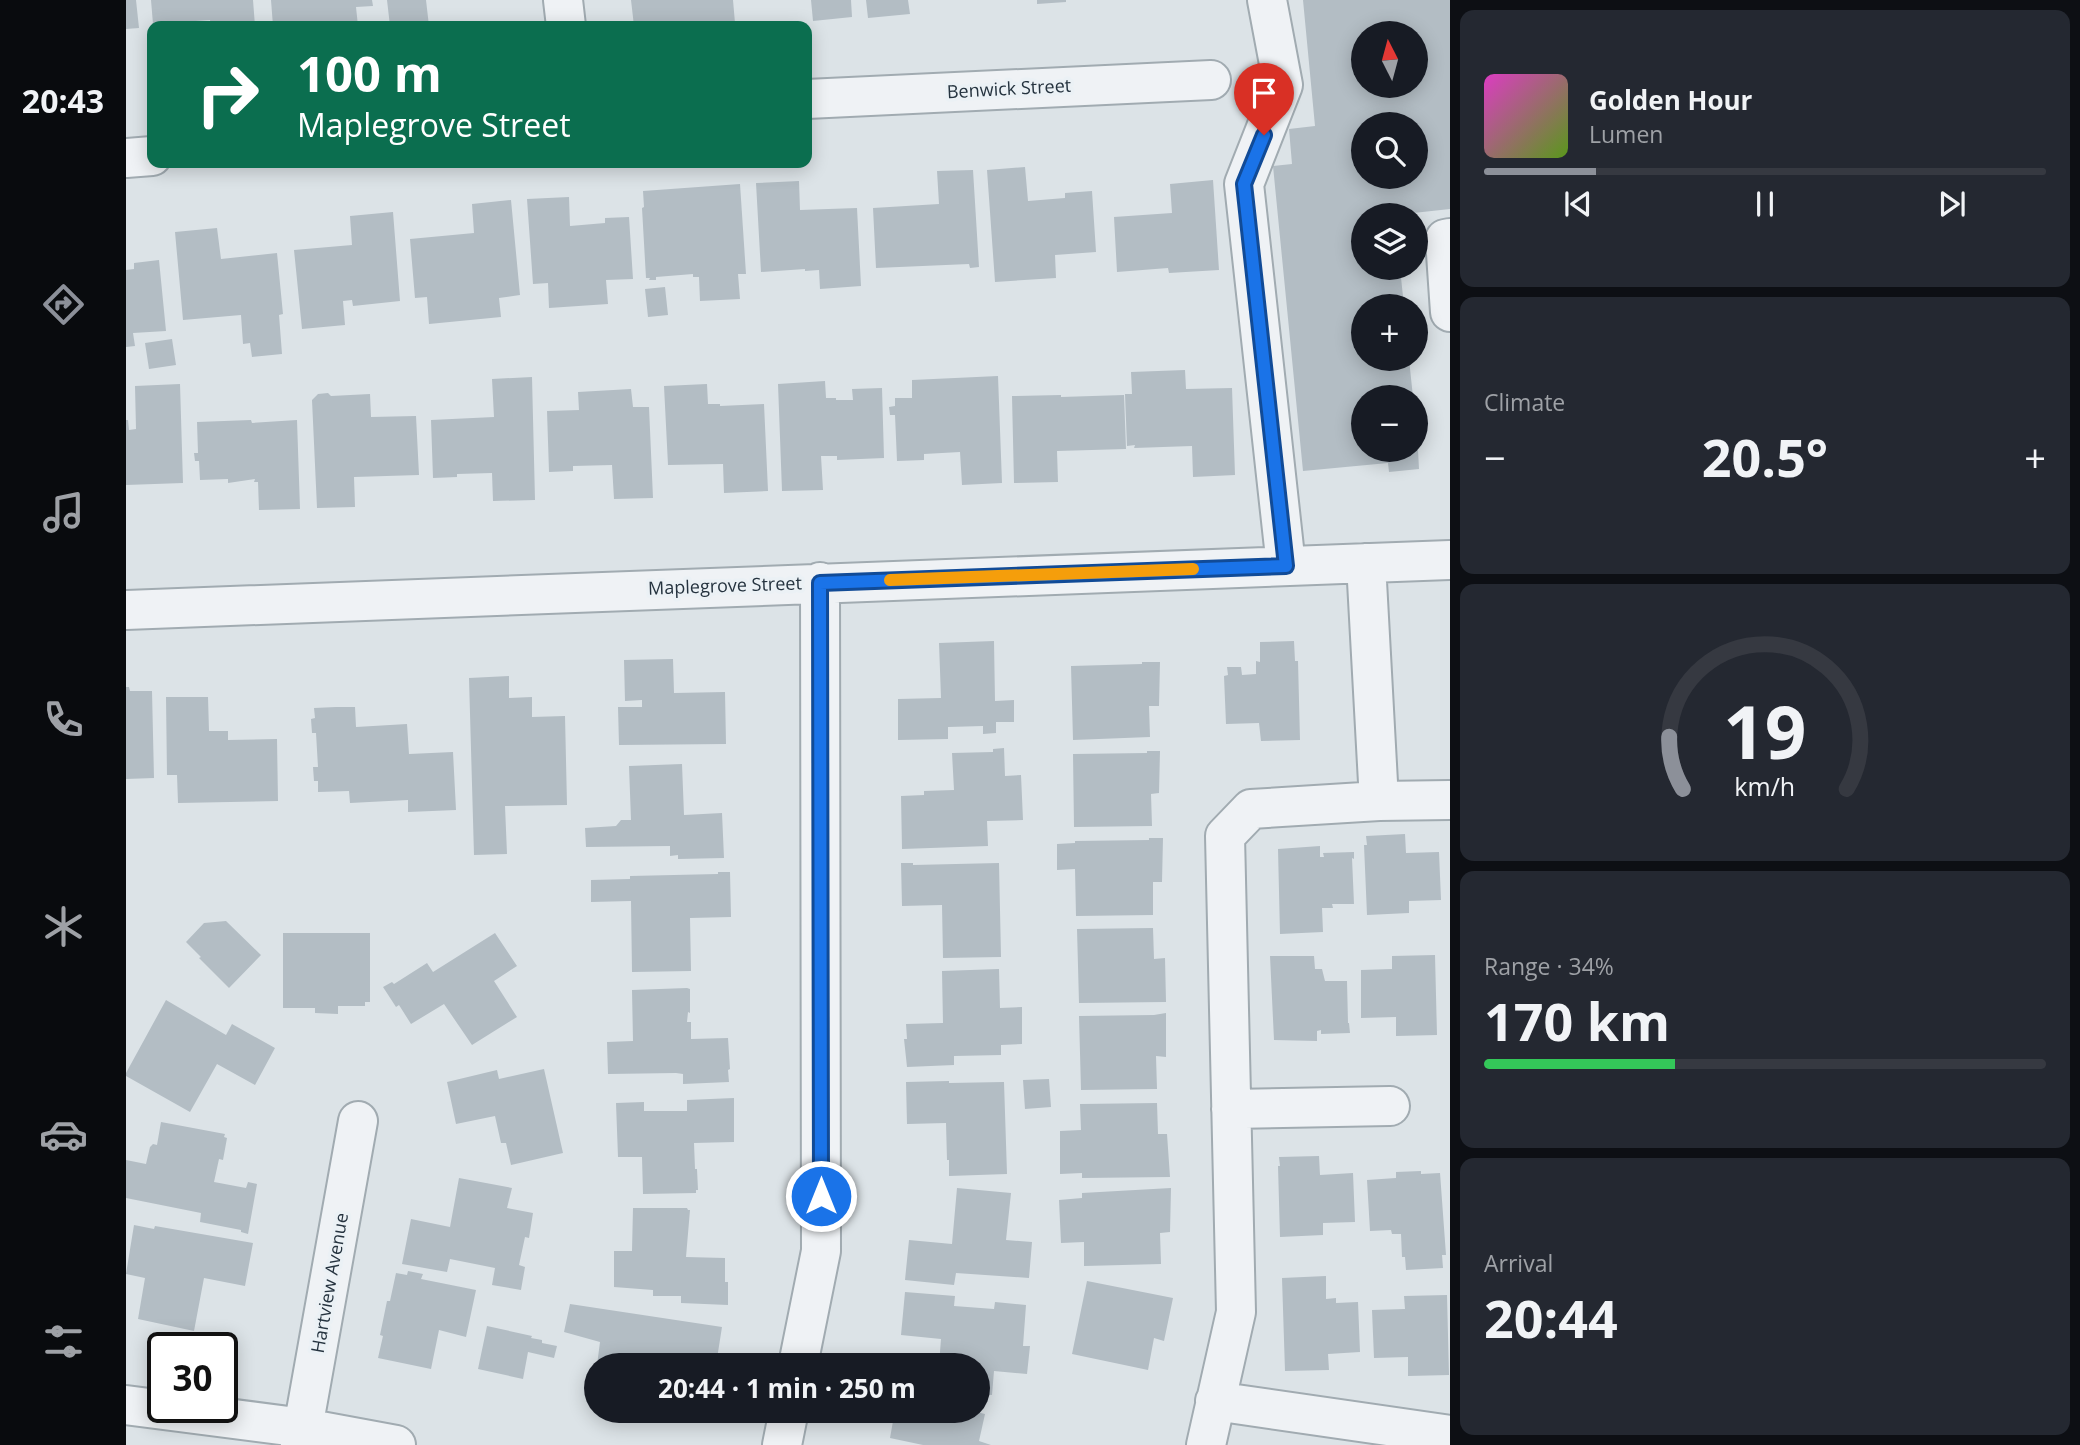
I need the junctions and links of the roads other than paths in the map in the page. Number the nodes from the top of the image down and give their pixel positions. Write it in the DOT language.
graph roads {
  1 [pos="563,0"];
  2 [pos="1267,0"];
  3 [pos="565,21"];
  4 [pos="1211,80"];
  5 [pos="812,99"];
  6 [pos="147,156"];
  7 [pos="126,158"];
  8 [pos="1448,239"];
  9 [pos="1450,312"];
  10 [pos="1450,560"];
  11 [pos="1366,563"];
  12 [pos="1286,566"];
  13 [pos="820,583"];
  14 [pos="126,610"];
  15 [pos="1450,800"];
  16 [pos="1379,801"];
  17 [pos="1390,1106"];
  18 [pos="1231,1109"];
  19 [pos="358,1121"];
  20 [pos="801,1353"];
  21 [pos="1215,1401"];
  22 [pos="126,1405"];
  23 [pos="786,1423"];
  24 [pos="1450,1435"];
  25 [pos="302,1437"];
  26 [pos="396,1445"];
  27 [pos="782,1445"];
  28 [pos="1206,1445"];
  1 -- 3 [label="street"];
  2 -- 12 [label="street"];
  4 -- 5 [label="street, Benwick Street"];
  6 -- 7 [label="street"];
  8 -- 9 [label="street"];
  10 -- 11 [label="street, Maplegrove Street"];
  11 -- 12 [label="street, Maplegrove Street"];
  11 -- 16 [label="street"];
  12 -- 13 [label="street, Maplegrove Street"];
  13 -- 14 [label="street, Maplegrove Street"];
  13 -- 20 [label="street"];
  15 -- 16 [label="street"];
  16 -- 18 [label="street"];
  17 -- 18 [label="street"];
  18 -- 21 [label="street"];
  19 -- 25 [label="street, Hartview Avenue"];
  21 -- 24 [label="street"];
  21 -- 28 [label="street"];
  22 -- 25 [label="street"];
  23 -- 27 [label="street"];
  25 -- 26 [label="street"];
}
